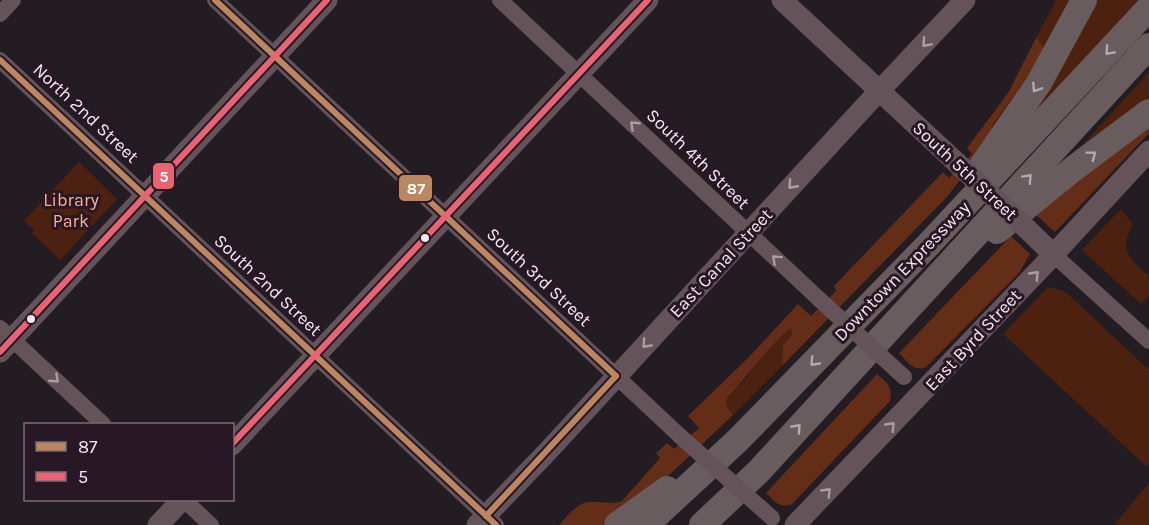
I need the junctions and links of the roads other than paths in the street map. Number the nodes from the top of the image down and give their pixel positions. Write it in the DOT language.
graph roads {
  1 [pos="13,0"];
  2 [pos="215,0"];
  3 [pos="327,0"];
  4 [pos="500,0"];
  5 [pos="648,0"];
  6 [pos="782,0"];
  7 [pos="965,0"];
  8 [pos="1084,0"];
  9 [pos="1149,8"];
  10 [pos="0,14"];
  11 [pos="1149,46"];
  12 [pos="275,56"];
  13 [pos="0,60"];
  14 [pos="580,74"];
  15 [pos="880,91"];
  16 [pos="1149,112"];
  17 [pos="1149,151"];
  18 [pos="146,195"];
  19 [pos="446,216"];
  20 [pos="748,233"];
  21 [pos="928,245"];
  22 [pos="1054,255"];
  23 [pos="932,282"];
  24 [pos="4,340"];
  25 [pos="1149,341"];
  26 [pos="316,356"];
  27 [pos="616,376"];
  28 [pos="922,394"];
  29 [pos="102,423"];
  30 [pos="736,441"];
  31 [pos="234,443"];
  32 [pos="758,472"];
  33 [pos="182,501"];
  34 [pos="184,501"];
  35 [pos="486,522"];
  36 [pos="775,522"];
  37 [pos="158,525"];
  38 [pos="211,525"];
  39 [pos="617,525"];
  40 [pos="646,525"];
  41 [pos="702,525"];
  42 [pos="718,525"];
  43 [pos="795,525"];
  1 -- 10 [label="street"];
  2 -- 12 [label="street, South 3rd Street"];
  3 -- 12 [label="main road"];
  4 -- 14 [label="street, South 4th Street"];
  5 -- 14 [label="main road"];
  6 -- 15 [label="main road, South 5th Street"];
  7 -- 15 [label="main road, East Canal Street, one-way"];
  8 -- 21 [label="highway, one-way"];
  9 -- 21 [label="highway, Downtown Expressway, one-way"];
  23 -- 11 [label="highway, Downtown Expressway, one-way"];
  12 -- 18 [label="main road"];
  12 -- 19 [label="street, South 3rd Street"];
  13 -- 18 [label="street, North 2nd Street"];
  14 -- 19 [label="main road"];
  20 -- 14 [label="street, South 4th Street, one-way"];
  15 -- 20 [label="main road, East Canal Street, one-way"];
  15 -- 22 [label="main road, South 5th Street, bridge"];
  23 -- 16 [label="highway, one-way"];
  17 -- 22 [label="main road, East Byrd Street"];
  18 -- 24 [label="main road"];
  18 -- 26 [label="street, South 2nd Street"];
  19 -- 26 [label="main road"];
  19 -- 27 [label="street, South 3rd Street"];
  20 -- 27 [label="main road, East Canal Street, one-way"];
  28 -- 20 [label="street, South 4th Street, one-way, bridge"];
  21 -- 30 [label="highway, Downtown Expressway, one-way"];
  22 -- 25 [label="street, South 5th Street"];
  28 -- 22 [label="main road, East Byrd Street, one-way"];
  32 -- 23 [label="highway, Downtown Expressway, one-way"];
  24 -- 29 [label="street, one-way"];
  26 -- 31 [label="main road"];
  26 -- 35 [label="street, South 2nd Street"];
  27 -- 35 [label="main road, East Canal Street"];
  27 -- 36 [label="street, South 3rd Street, bridge"];
  43 -- 28 [label="main road, East Byrd Street, one-way"];
  30 -- 39 [label="highway"];
  30 -- 40 [label="highway, Downtown Expressway"];
  32 -- 41 [label="highway, Downtown Expressway"];
  32 -- 42 [label="highway"];
  33 -- 37 [label="main road"];
  34 -- 38 [label="street"];
}
